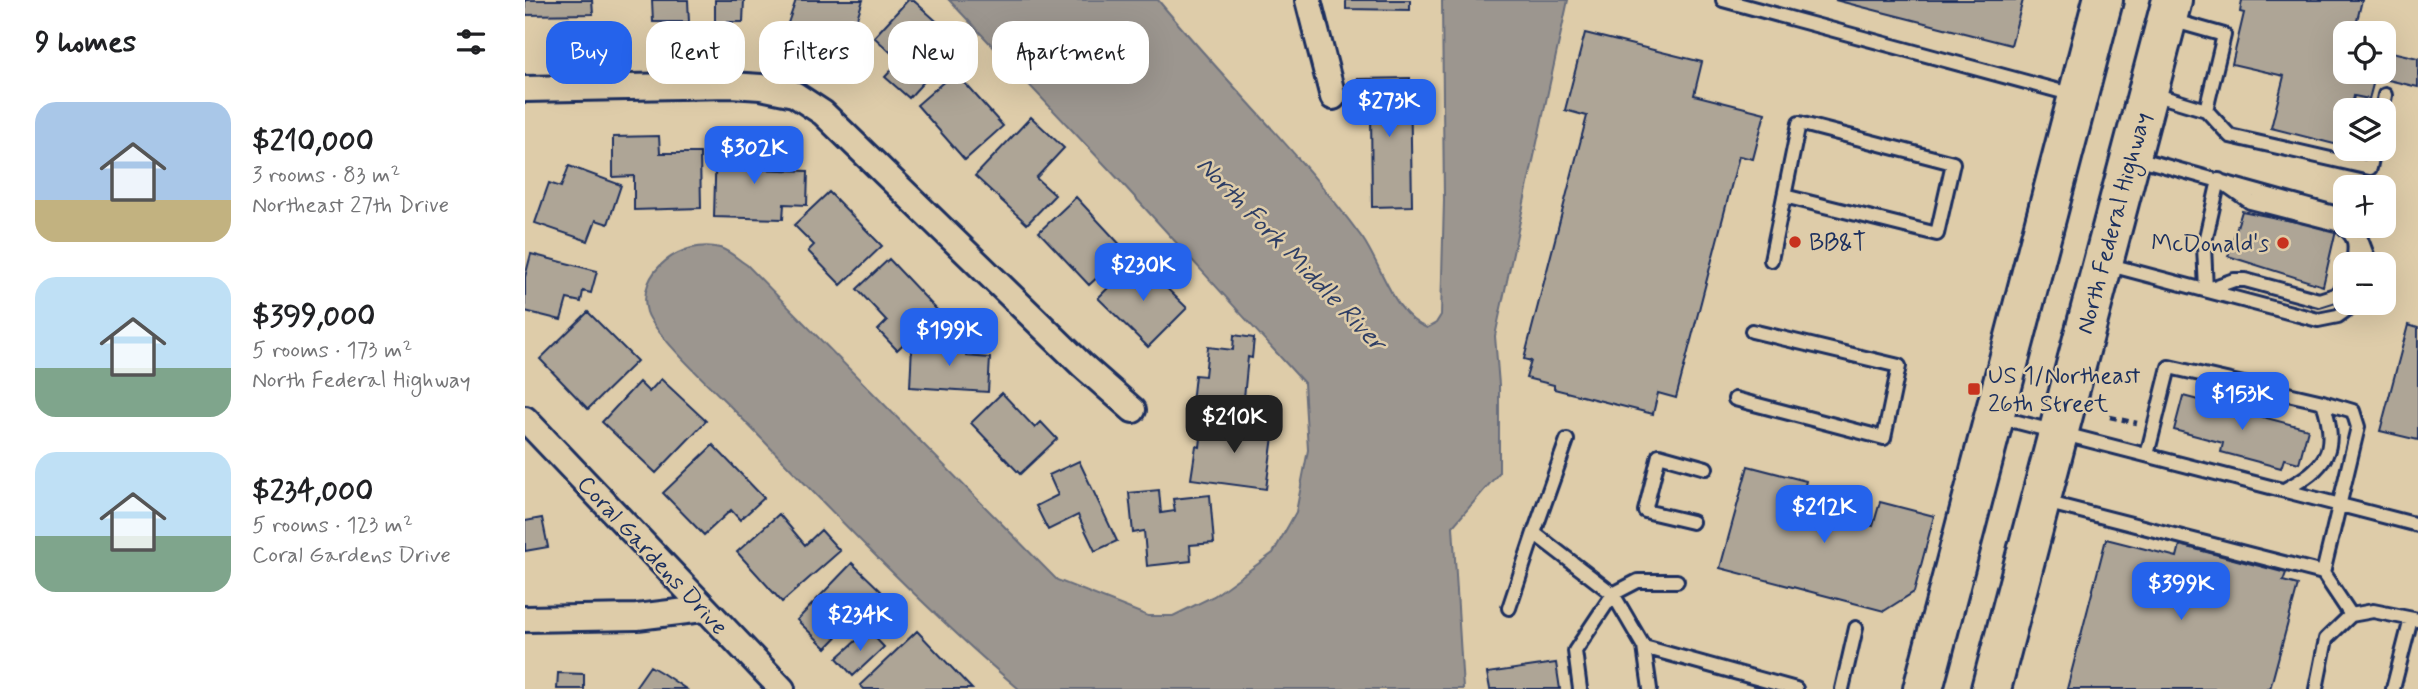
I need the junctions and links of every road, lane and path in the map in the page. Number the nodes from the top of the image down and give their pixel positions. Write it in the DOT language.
graph roads {
  1 [pos="1308,0"];
  2 [pos="1723,0"];
  3 [pos="2103,0"];
  4 [pos="2169,9"];
  5 [pos="525,89"];
  6 [pos="2147,92"];
  7 [pos="2385,94"];
  8 [pos="2078,96"];
  9 [pos="1333,97"];
  10 [pos="2384,98"];
  11 [pos="2206,110"];
  12 [pos="2131,156"];
  13 [pos="2333,159"];
  14 [pos="2340,161"];
  15 [pos="2371,161"];
  16 [pos="2219,180"];
  17 [pos="1784,196"];
  18 [pos="2333,213"];
  19 [pos="2355,252"];
  20 [pos="1771,260"];
  21 [pos="2103,264"];
  22 [pos="2206,290"];
  23 [pos="2333,296"];
  24 [pos="2339,315"];
  25 [pos="1752,331"];
  26 [pos="1735,399"];
  27 [pos="2323,402"];
  28 [pos="1133,410"];
  29 [pos="1994,416"];
  30 [pos="2110,417"];
  31 [pos="525,419"];
  32 [pos="2147,425"];
  33 [pos="2059,432"];
  34 [pos="1567,440"];
  35 [pos="2147,455"];
  36 [pos="1706,468"];
  37 [pos="2284,490"];
  38 [pos="2040,501"];
  39 [pos="2339,505"];
  40 [pos="1692,522"];
  41 [pos="2418,525"];
  42 [pos="1534,533"];
  43 [pos="2323,573"];
  44 [pos="1677,582"];
  45 [pos="1613,594"];
  46 [pos="1509,608"];
  47 [pos="703,609"];
  48 [pos="2351,615"];
  49 [pos="525,619"];
  50 [pos="2415,620"];
  51 [pos="1856,628"];
  52 [pos="1644,648"];
  53 [pos="782,689"];
  54 [pos="1580,689"];
  55 [pos="1650,689"];
  56 [pos="1797,689"];
  57 [pos="1842,689"];
  58 [pos="1923,689"];
  59 [pos="1991,689"];
  60 [pos="2316,689"];
  61 [pos="2393,689"];
  1 -- 9 [label="street"];
  2 -- 8 [label="lane"];
  3 -- 8 [label="main road"];
  4 -- 6 [label="main road, North Federal Highway"];
  4 -- 11 [label="lane"];
  5 -- 28 [label="street"];
  6 -- 11 [label="lane"];
  6 -- 12 [label="main road, North Federal Highway"];
  7 -- 10 [label="lane"];
  8 -- 29 [label="main road"];
  11 -- 13 [label="lane"];
  12 -- 16 [label="lane"];
  12 -- 21 [label="main road, North Federal Highway"];
  14 -- 15 [label="lane"];
  16 -- 18 [label="lane"];
  16 -- 19 [label="lane"];
  16 -- 22 [label="lane"];
  17 -- 17 [label="lane"];
  17 -- 20 [label="lane"];
  21 -- 22 [label="lane"];
  21 -- 33 [label="main road, North Federal Highway"];
  22 -- 23 [label="lane"];
  22 -- 24 [label="lane"];
  25 -- 26 [label="lane"];
  27 -- 35 [label="lane"];
  27 -- 37 [label="lane"];
  27 -- 39 [label="lane"];
  29 -- 33 [label="lane"];
  29 -- 58 [label="main road"];
  30 -- 32 [label="path"];
  31 -- 47 [label="street, Coral Gardens Drive"];
  33 -- 35 [label="lane"];
  33 -- 38 [label="main road, North Federal Highway"];
  34 -- 42 [label="lane"];
  35 -- 37 [label="lane"];
  36 -- 40 [label="lane"];
  37 -- 39 [label="lane"];
  38 -- 43 [label="lane"];
  38 -- 59 [label="main road, North Federal Highway"];
  39 -- 41 [label="lane"];
  39 -- 43 [label="lane"];
  42 -- 45 [label="lane"];
  42 -- 46 [label="lane"];
  43 -- 48 [label="lane"];
  44 -- 45 [label="lane"];
  45 -- 52 [label="lane"];
  45 -- 54 [label="lane"];
  47 -- 49 [label="street"];
  47 -- 53 [label="street, Coral Gardens Drive"];
  48 -- 50 [label="lane"];
  48 -- 60 [label="lane"];
  50 -- 61 [label="lane"];
  51 -- 57 [label="lane"];
  52 -- 55 [label="lane"];
  52 -- 56 [label="lane"];
}
